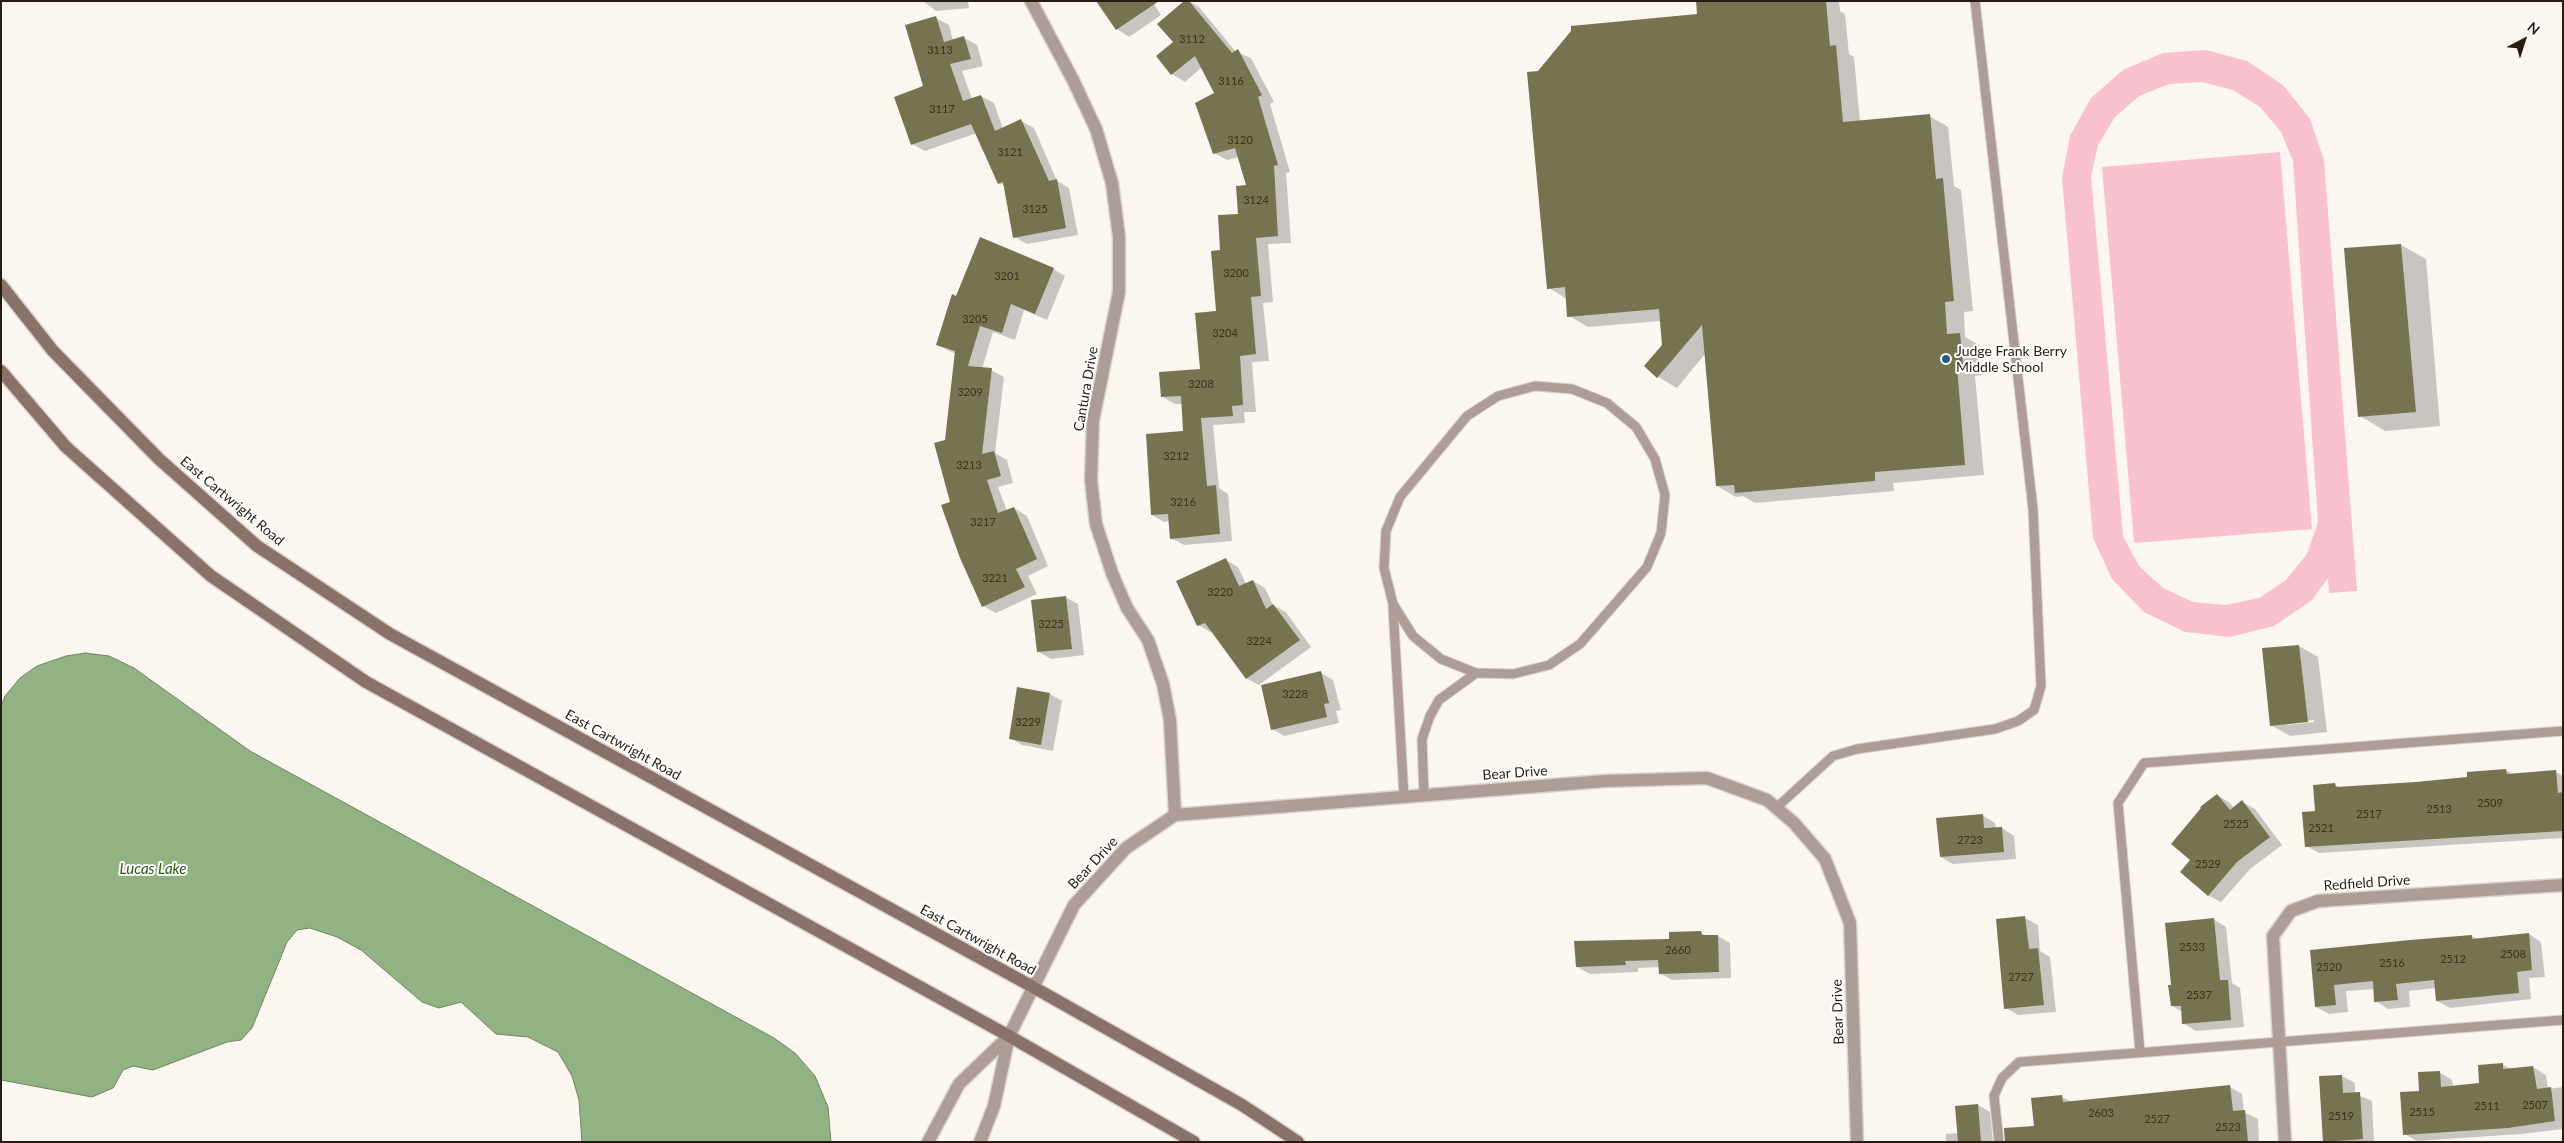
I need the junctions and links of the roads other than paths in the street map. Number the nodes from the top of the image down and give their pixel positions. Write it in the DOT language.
graph roads {
  1 [pos="1031,1"];
  2 [pos="1975,1"];
  3 [pos="1,285"];
  4 [pos="1,371"];
  5 [pos="1393,604"];
  6 [pos="1476,673"];
  7 [pos="2563,731"];
  8 [pos="1424,796"];
  9 [pos="1404,797"];
  10 [pos="1776,808"];
  11 [pos="1175,815"];
  12 [pos="2563,885"];
  13 [pos="1033,988"];
  14 [pos="2563,1020"];
  15 [pos="1009,1036"];
  16 [pos="2279,1041"];
  17 [pos="2140,1052"];
  18 [pos="928,1142"];
  19 [pos="980,1142"];
  20 [pos="1194,1142"];
  21 [pos="1298,1142"];
  22 [pos="1857,1142"];
  23 [pos="1999,1142"];
  24 [pos="2285,1142"];
  1 -- 11 [label="street, Cantura Drive"];
  2 -- 10 [label="lane"];
  3 -- 13 [label="main road, East Cartwright Road"];
  4 -- 15 [label="main road"];
  5 -- 6 [label="lane"];
  5 -- 6 [label="lane"];
  5 -- 9 [label="lane"];
  6 -- 8 [label="lane"];
  7 -- 17 [label="lane"];
  8 -- 9 [label="street, Bear Drive"];
  8 -- 10 [label="street, Bear Drive"];
  9 -- 11 [label="street, Bear Drive"];
  10 -- 22 [label="street, Bear Drive"];
  11 -- 13 [label="street, Bear Drive"];
  12 -- 16 [label="street, Redfield Drive"];
  13 -- 15 [label="street, Bear Drive"];
  13 -- 21 [label="main road, East Cartwright Road"];
  14 -- 16 [label="lane"];
  15 -- 18 [label="street"];
  15 -- 19 [label="street"];
  15 -- 20 [label="main road"];
  16 -- 17 [label="lane"];
  16 -- 24 [label="street, Redfield Drive"];
  17 -- 23 [label="lane"];
}
